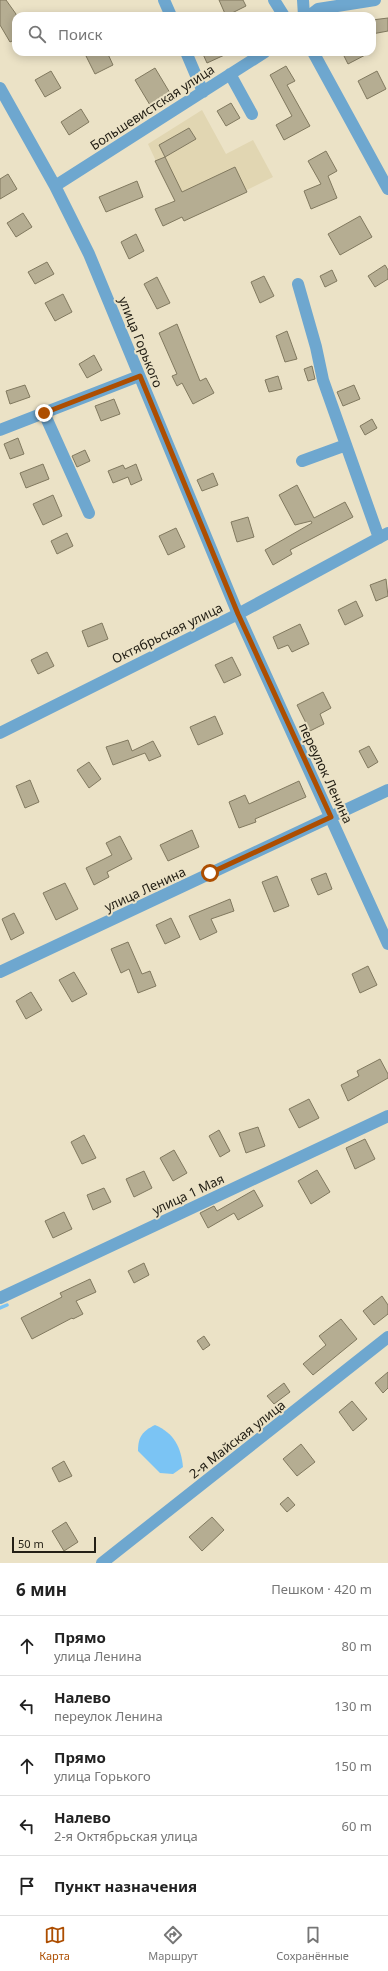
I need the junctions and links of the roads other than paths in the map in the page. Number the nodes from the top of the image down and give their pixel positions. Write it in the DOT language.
graph roads {
  1 [pos="164,0"];
  2 [pos="274,0"];
  3 [pos="303,0"];
  4 [pos="375,0"];
  5 [pos="168,12"];
  6 [pos="282,12"];
  7 [pos="304,12"];
  8 [pos="314,12"];
  9 [pos="188,56"];
  10 [pos="259,56"];
  11 [pos="315,56"];
  12 [pos="230,74"];
  13 [pos="0,88"];
  14 [pos="203,92"];
  15 [pos="252,114"];
  16 [pos="55,186"];
  17 [pos="388,189"];
  18 [pos="298,284"];
  19 [pos="140,376"];
  20 [pos="44,413"];
  21 [pos="0,430"];
  22 [pos="346,445"];
  23 [pos="302,461"];
  24 [pos="89,513"];
  25 [pos="384,536"];
  26 [pos="238,614"];
  27 [pos="0,733"];
  28 [pos="388,790"];
  29 [pos="331,817"];
  30 [pos="388,944"];
  31 [pos="0,972"];
  32 [pos="388,1116"];
  33 [pos="0,1298"];
  34 [pos="388,1337"];
  35 [pos="102,1563"];
  1 -- 5 [label="street"];
  2 -- 6 [label="street"];
  3 -- 7 [label="street"];
  4 -- 8 [label="street"];
  9 -- 14 [label="street"];
  10 -- 12 [label="street, Большевистская улица"];
  11 -- 17 [label="street"];
  12 -- 14 [label="street, Большевистская улица"];
  12 -- 15 [label="street"];
  13 -- 16 [label="street, улица Горького"];
  14 -- 16 [label="street, Большевистская улица"];
  16 -- 19 [label="street, улица Горького"];
  18 -- 22 [label="street"];
  19 -- 20 [label="street"];
  19 -- 26 [label="street, улица Горького"];
  20 -- 21 [label="street"];
  20 -- 24 [label="street"];
  22 -- 23 [label="street"];
  22 -- 25 [label="street"];
  25 -- 26 [label="street, Октябрьская улица"];
  26 -- 27 [label="street, Октябрьская улица"];
  26 -- 29 [label="street, переулок Ленина"];
  28 -- 29 [label="street, улица Ленина"];
  29 -- 30 [label="street, переулок Ленина"];
  29 -- 31 [label="street, улица Ленина"];
  32 -- 33 [label="street, улица 1 Мая"];
  34 -- 35 [label="street, 2-я Майская улица"];
}
